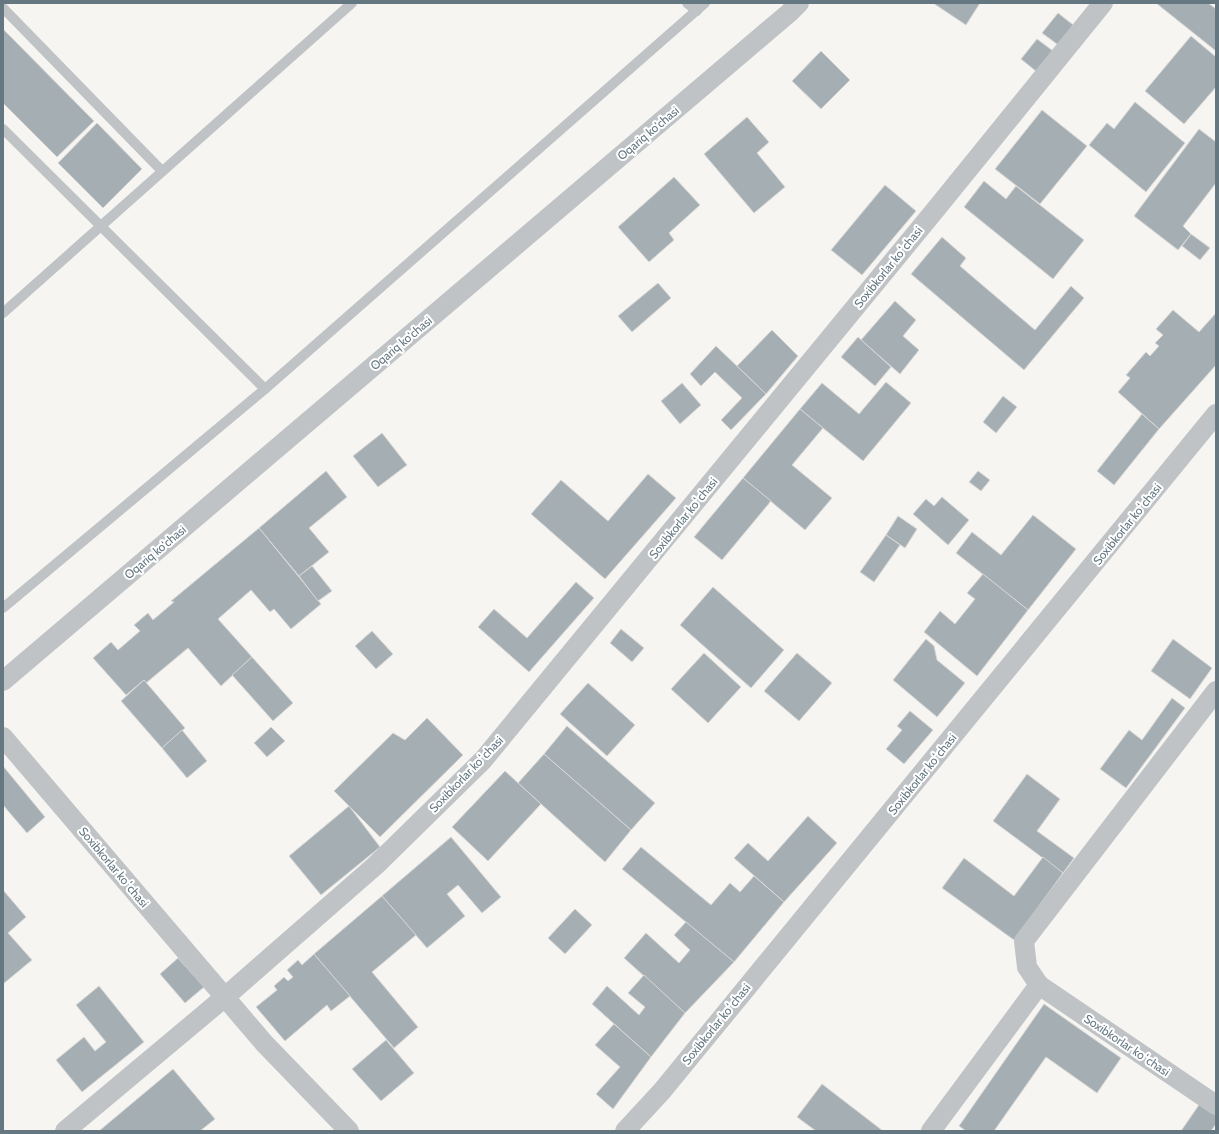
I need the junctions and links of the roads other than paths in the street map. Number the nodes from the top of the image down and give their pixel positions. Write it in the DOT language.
graph roads {
  1 [pos="352,3"];
  2 [pos="687,3"];
  3 [pos="705,3"];
  4 [pos="799,3"];
  5 [pos="1103,3"];
  6 [pos="3,8"];
  7 [pos="696,11"];
  8 [pos="3,129"];
  9 [pos="162,171"];
  10 [pos="102,226"];
  11 [pos="3,313"];
  12 [pos="265,389"];
  13 [pos="1216,414"];
  14 [pos="3,608"];
  15 [pos="3,681"];
  16 [pos="1216,690"];
  17 [pos="3,737"];
  18 [pos="1039,985"];
  19 [pos="225,997"];
  20 [pos="1216,1105"];
  21 [pos="65,1131"];
  22 [pos="349,1131"];
  23 [pos="625,1131"];
  24 [pos="931,1131"];
  1 -- 9 [label="lane"];
  2 -- 7 [label="lane"];
  3 -- 7 [label="lane"];
  4 -- 15 [label="street, Oqariq ko'chasi"];
  5 -- 19 [label="street, Soxibkorlar koʻchasi"];
  6 -- 9 [label="lane"];
  7 -- 12 [label="lane"];
  8 -- 10 [label="lane"];
  9 -- 10 [label="lane"];
  10 -- 11 [label="lane"];
  10 -- 12 [label="lane"];
  12 -- 14 [label="lane"];
  13 -- 23 [label="street, Soxibkorlar koʻchasi"];
  16 -- 18 [label="street, Soxibkorlar koʻchasi"];
  17 -- 19 [label="street, Soxibkorlar koʻchasi"];
  18 -- 20 [label="street, Soxibkorlar koʻchasi"];
  18 -- 24 [label="street"];
  19 -- 21 [label="street, Soxibkorlar koʻchasi"];
  19 -- 22 [label="street, Soxibkorlar koʻchasi"];
}
